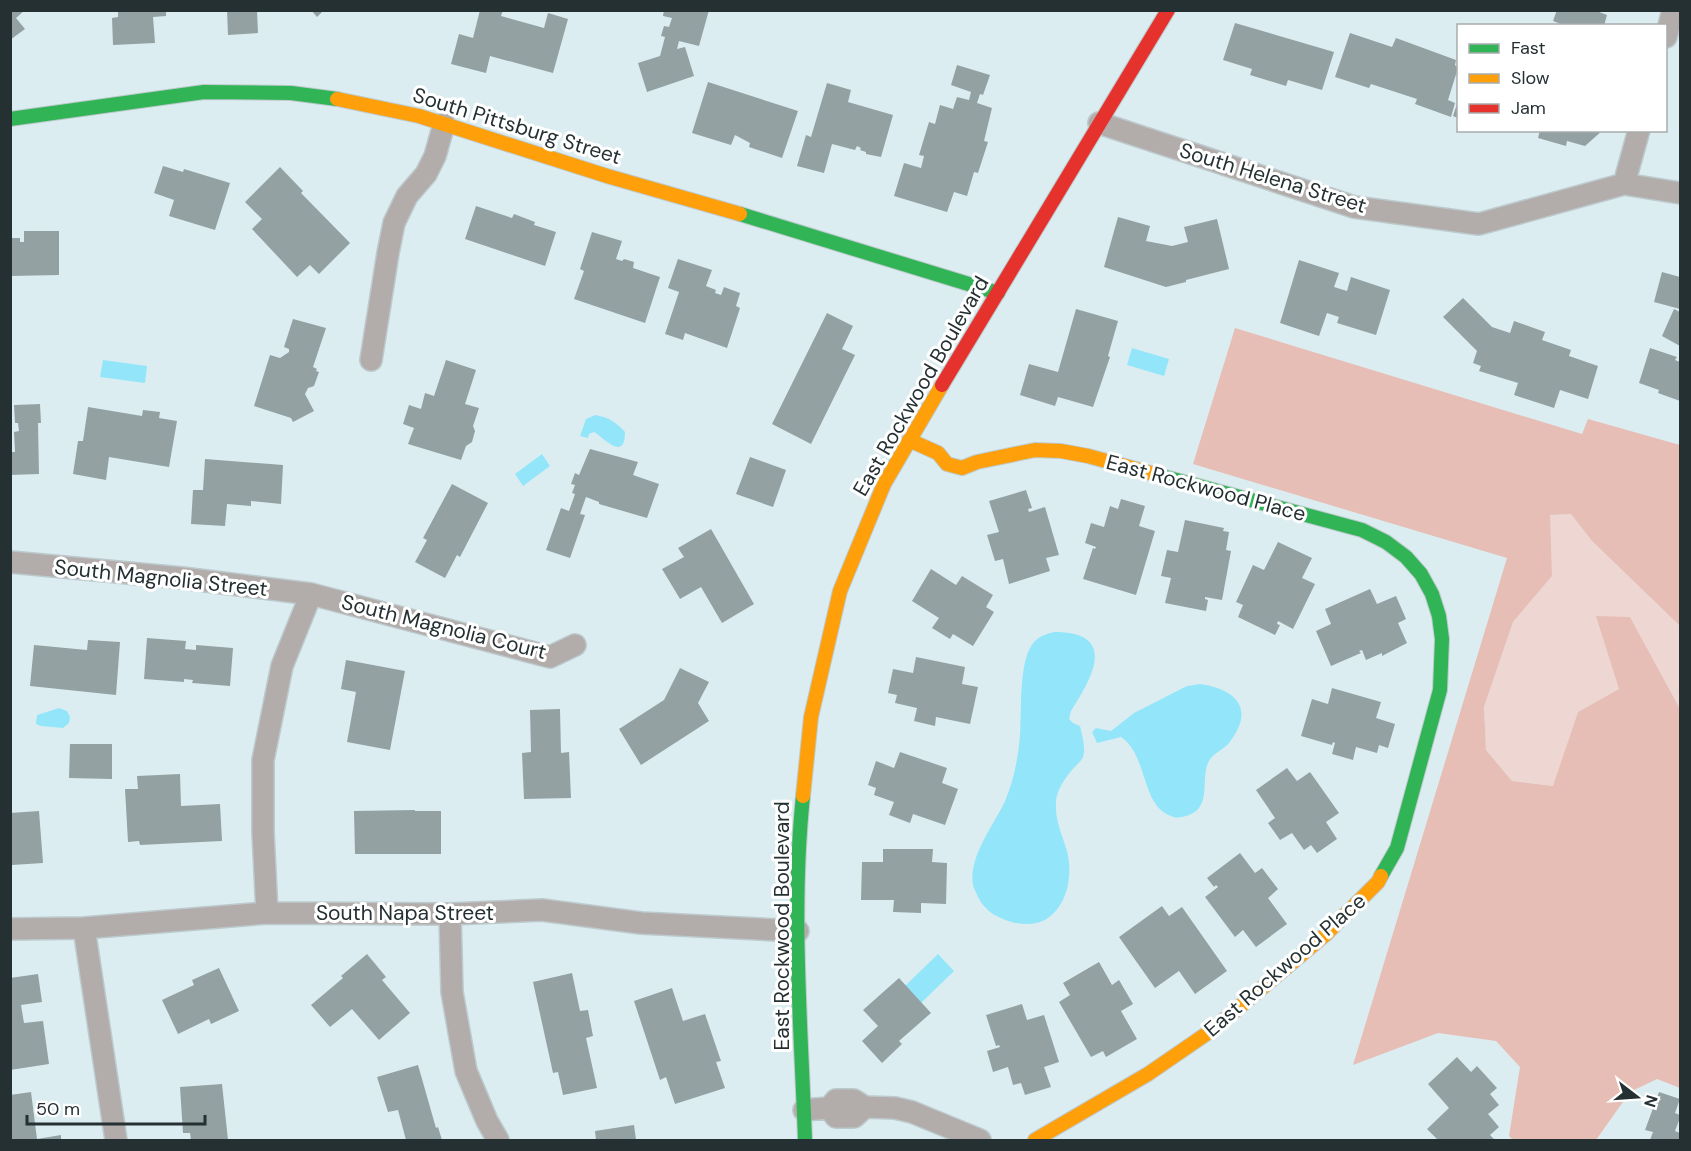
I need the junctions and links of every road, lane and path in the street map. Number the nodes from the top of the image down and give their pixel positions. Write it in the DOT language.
graph roads {
  1 [pos="1168,10"];
  2 [pos="1673,10"];
  3 [pos="1667,30"];
  4 [pos="10,119"];
  5 [pos="1099,123"];
  6 [pos="444,124"];
  7 [pos="1638,132"];
  8 [pos="1624,184"];
  9 [pos="1680,193"];
  10 [pos="998,293"];
  11 [pos="371,360"];
  12 [pos="909,440"];
  13 [pos="938,453"];
  14 [pos="977,462"];
  15 [pos="10,562"];
  16 [pos="311,594"];
  17 [pos="575,645"];
  18 [pos="267,913"];
  19 [pos="450,914"];
  20 [pos="84,928"];
  21 [pos="10,929"];
  22 [pos="798,931"];
  23 [pos="804,1110"];
  24 [pos="116,1140"];
  25 [pos="498,1140"];
  26 [pos="805,1140"];
  27 [pos="980,1140"];
  28 [pos="1035,1140"];
  1 -- 5 [label="street, East Rockwood Boulevard"];
  2 -- 3 [label="street"];
  4 -- 6 [label="street, South Pittsburg Street"];
  5 -- 8 [label="street, South Helena Street"];
  5 -- 10 [label="street, East Rockwood Boulevard"];
  6 -- 10 [label="street, South Pittsburg Street"];
  6 -- 11 [label="street"];
  7 -- 8 [label="street"];
  8 -- 9 [label="street"];
  10 -- 12 [label="street, East Rockwood Boulevard"];
  12 -- 13 [label="street, East Rockwood Place"];
  12 -- 22 [label="street, East Rockwood Boulevard"];
  13 -- 14 [label="street, East Rockwood Place"];
  14 -- 28 [label="street, East Rockwood Place"];
  15 -- 16 [label="street, South Magnolia Street"];
  16 -- 17 [label="street, South Magnolia Court"];
  16 -- 18 [label="street"];
  18 -- 19 [label="street, South Napa Street"];
  18 -- 20 [label="street, South Napa Street"];
  19 -- 22 [label="street, South Napa Street"];
  19 -- 25 [label="street"];
  20 -- 21 [label="street, South Napa Street"];
  20 -- 24 [label="street"];
  22 -- 23 [label="street, East Rockwood Boulevard"];
  23 -- 26 [label="street, East Rockwood Boulevard"];
  23 -- 27 [label="street"];
}
